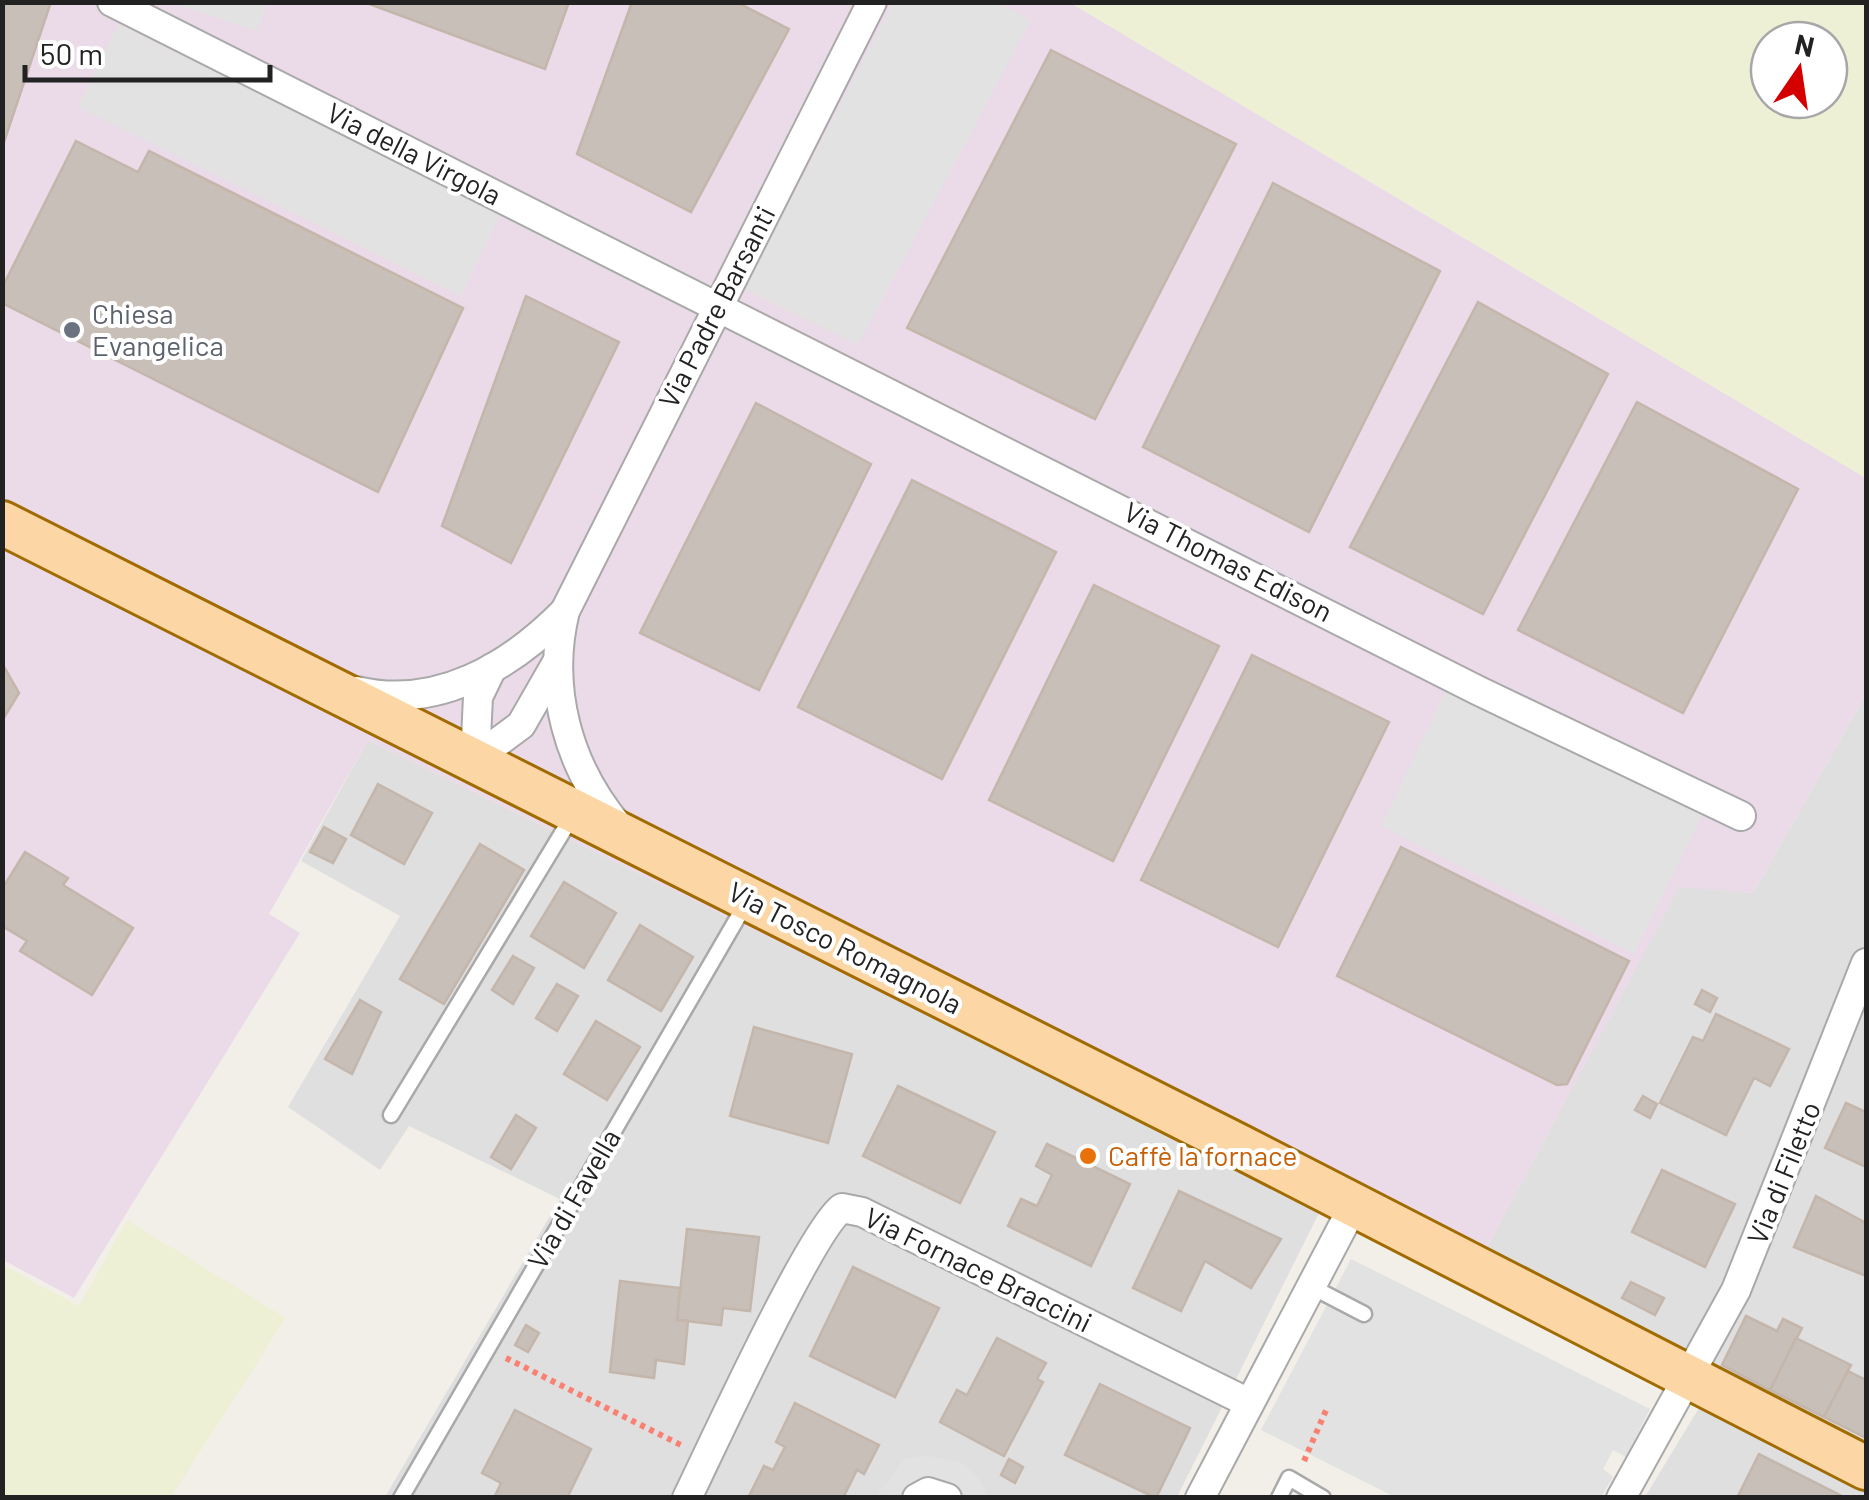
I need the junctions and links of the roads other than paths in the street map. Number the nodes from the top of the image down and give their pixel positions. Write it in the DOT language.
graph roads {
  1 [pos="112,2"];
  2 [pos="872,2"];
  3 [pos="716,306"];
  4 [pos="2,524"];
  5 [pos="565,612"];
  6 [pos="556,664"];
  7 [pos="492,668"];
  8 [pos="326,684"];
  9 [pos="476,759"];
  10 [pos="576,810"];
  11 [pos="1741,816"];
  12 [pos="628,837"];
  13 [pos="748,900"];
  14 [pos="1866,964"];
  15 [pos="391,1115"];
  16 [pos="1354,1205"];
  17 [pos="1310,1286"];
  18 [pos="1364,1314"];
  19 [pos="1687,1376"];
  20 [pos="1247,1402"];
  21 [pos="1866,1468"];
  22 [pos="400,1498"];
  23 [pos="687,1498"];
  24 [pos="918,1498"];
  25 [pos="946,1498"];
  26 [pos="1200,1498"];
  27 [pos="1278,1498"];
  28 [pos="1323,1498"];
  29 [pos="1621,1498"];
  1 -- 3 [label="street, Via della Virgola"];
  2 -- 3 [label="street, Via Padre Barsanti"];
  3 -- 5 [label="street, Via Padre Barsanti"];
  3 -- 11 [label="street, Via Thomas Edison"];
  4 -- 8 [label="main road, Via Tosco Romagnola"];
  5 -- 6 [label="street, Via Padre Barsanti"];
  5 -- 7 [label="street, Via Padre Barsanti"];
  6 -- 9 [label="street, Via Padre Barsanti"];
  6 -- 12 [label="street, Via Padre Barsanti"];
  7 -- 8 [label="street, Via Padre Barsanti"];
  7 -- 9 [label="street"];
  8 -- 9 [label="main road, Via Tosco Romagnola"];
  9 -- 10 [label="main road, Via Tosco Romagnola"];
  10 -- 12 [label="main road, Via Tosco Romagnola"];
  10 -- 15 [label="lane"];
  12 -- 13 [label="main road, Via Tosco Romagnola"];
  13 -- 16 [label="main road, Via Tosco Romagnola"];
  13 -- 22 [label="lane, Via di Favella"];
  14 -- 19 [label="street, Via di Filetto"];
  16 -- 17 [label="street"];
  16 -- 19 [label="main road, Via Tosco Romagnola"];
  17 -- 18 [label="lane"];
  17 -- 20 [label="street"];
  19 -- 21 [label="main road, Via Tosco Romagnola"];
  19 -- 29 [label="street, Via di Filetto"];
  20 -- 23 [label="street, Via Fornace Braccini"];
  20 -- 26 [label="street"];
  24 -- 25 [label="street"];
  27 -- 28 [label="lane"];
}
